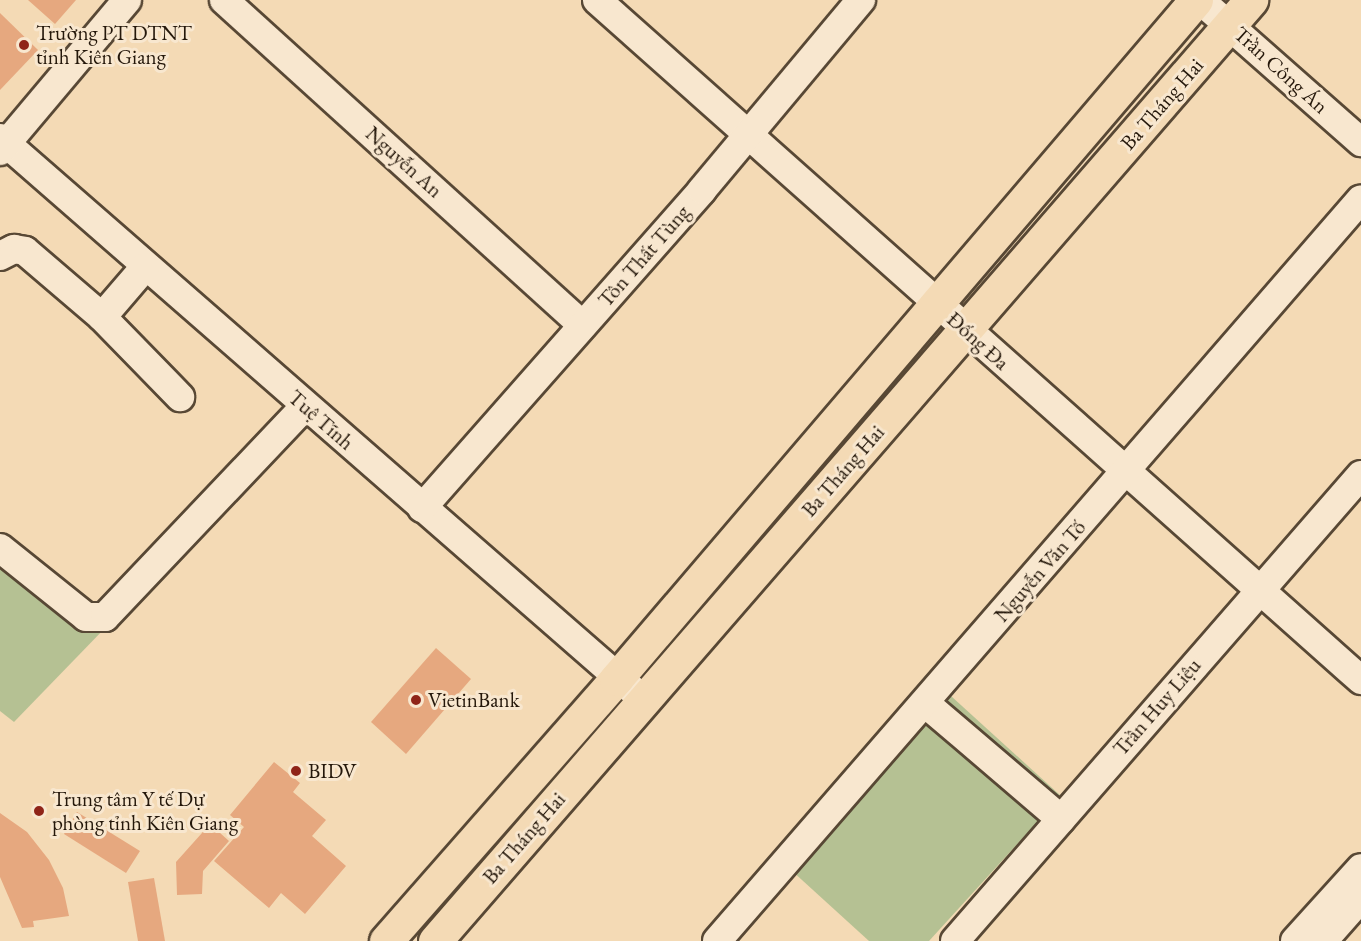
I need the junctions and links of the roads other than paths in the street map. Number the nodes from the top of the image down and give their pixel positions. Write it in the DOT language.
graph roads {
  1 [pos="127,0"];
  2 [pos="224,0"];
  3 [pos="597,0"];
  4 [pos="861,0"];
  5 [pos="1198,0"];
  6 [pos="1241,12"];
  7 [pos="748,134"];
  8 [pos="1361,142"];
  9 [pos="2,144"];
  10 [pos="1361,198"];
  11 [pos="0,256"];
  12 [pos="145,267"];
  13 [pos="937,303"];
  14 [pos="102,317"];
  15 [pos="583,325"];
  16 [pos="965,331"];
  17 [pos="180,397"];
  18 [pos="305,406"];
  19 [pos="1126,472"];
  20 [pos="1361,475"];
  21 [pos="422,508"];
  22 [pos="0,548"];
  23 [pos="1259,588"];
  24 [pos="616,679"];
  25 [pos="1361,680"];
  26 [pos="644,700"];
  27 [pos="925,703"];
  28 [pos="1061,819"];
  29 [pos="1361,868"];
  30 [pos="1361,898"];
  31 [pos="386,941"];
  32 [pos="435,941"];
  33 [pos="717,941"];
  34 [pos="955,941"];
  35 [pos="1295,941"];
  36 [pos="1323,941"];
  1 -- 9 [label="street"];
  2 -- 15 [label="street, Nguyễn An"];
  3 -- 7 [label="street, Đống Đa"];
  4 -- 7 [label="street, Tôn Thất Tùng"];
  5 -- 6 [label="street, Trần Công Án"];
  5 -- 13 [label="main road, Ba Tháng Hai"];
  6 -- 8 [label="street, Trần Công Án"];
  6 -- 16 [label="main road, Ba Tháng Hai"];
  7 -- 13 [label="street, Đống Đa"];
  7 -- 15 [label="street, Tôn Thất Tùng"];
  9 -- 12 [label="street, Tuệ Tĩnh"];
  10 -- 19 [label="street, Nguyễn Văn Tố"];
  11 -- 14 [label="street"];
  12 -- 14 [label="street"];
  12 -- 18 [label="street, Tuệ Tĩnh"];
  13 -- 16 [label="street, Đống Đa"];
  13 -- 24 [label="main road, Ba Tháng Hai"];
  14 -- 17 [label="street"];
  15 -- 21 [label="street, Tôn Thất Tùng"];
  16 -- 19 [label="street, Đống Đa"];
  16 -- 26 [label="main road, Ba Tháng Hai"];
  18 -- 21 [label="street, Tuệ Tĩnh"];
  18 -- 22 [label="street"];
  19 -- 23 [label="street, Đống Đa"];
  19 -- 27 [label="street, Nguyễn Văn Tố"];
  20 -- 23 [label="street, Trần Huy Liệu"];
  21 -- 24 [label="street, Tuệ Tĩnh"];
  23 -- 25 [label="street, Đống Đa"];
  23 -- 28 [label="street, Trần Huy Liệu"];
  24 -- 26 [label="street, Tuệ Tĩnh"];
  24 -- 31 [label="main road, Ba Tháng Hai"];
  26 -- 32 [label="main road, Ba Tháng Hai"];
  27 -- 28 [label="street"];
  27 -- 33 [label="street, Nguyễn Văn Tố"];
  28 -- 34 [label="street, Trần Huy Liệu"];
  29 -- 35 [label="street"];
  30 -- 36 [label="street"];
}
